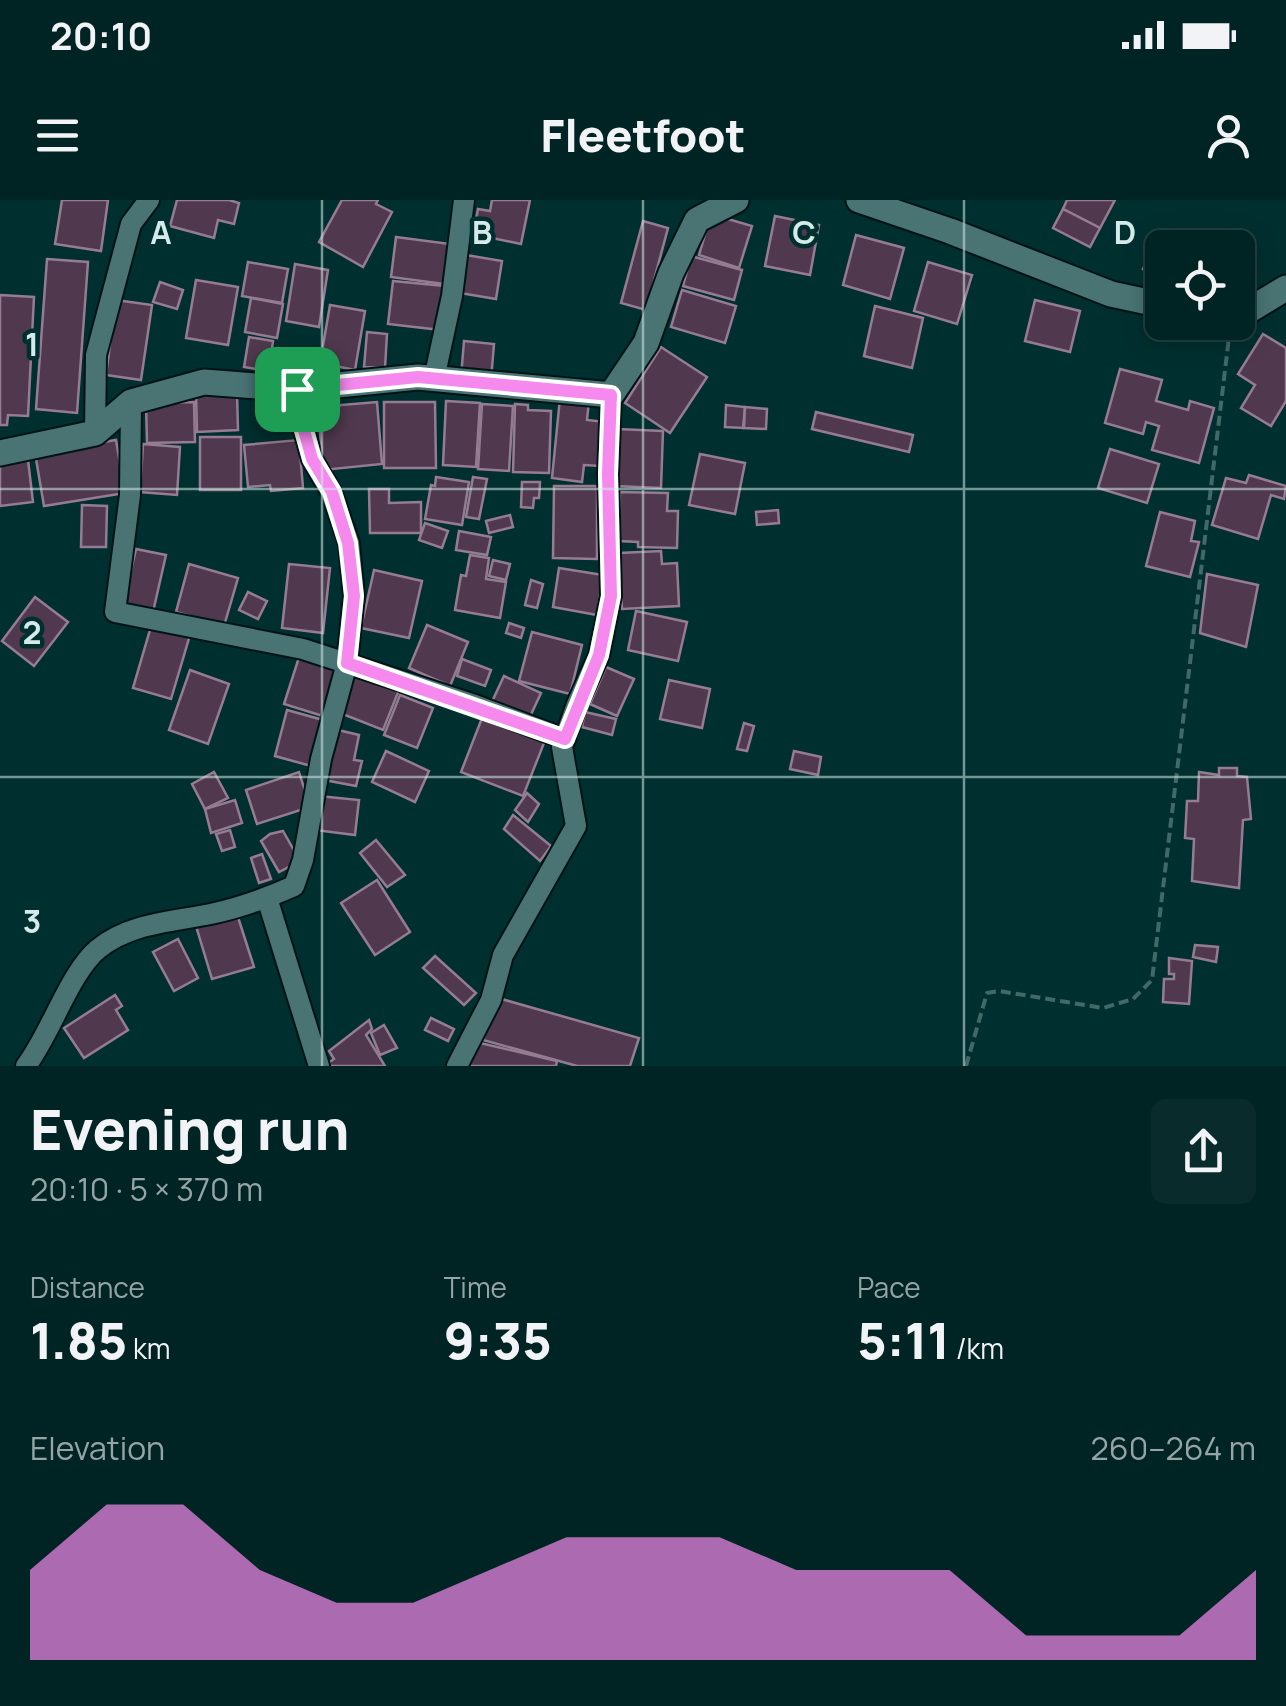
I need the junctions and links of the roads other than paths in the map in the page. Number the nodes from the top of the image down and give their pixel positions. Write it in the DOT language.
graph roads {
  1 [pos="149,200"];
  2 [pos="464,200"];
  3 [pos="736,200"];
  4 [pos="859,200"];
  5 [pos="1286,288"];
  6 [pos="1145,302"];
  7 [pos="1255,310"];
  8 [pos="434,379"];
  9 [pos="297,389"];
  10 [pos="611,395"];
  11 [pos="131,402"];
  12 [pos="95,433"];
  13 [pos="0,453"];
  14 [pos="347,663"];
  15 [pos="565,739"];
  16 [pos="267,898"];
  17 [pos="26,1066"];
  18 [pos="319,1066"];
  19 [pos="457,1066"];
  1 -- 12 [label="street"];
  2 -- 8 [label="street"];
  3 -- 10 [label="street"];
  4 -- 6 [label="street"];
  5 -- 7 [label="street"];
  8 -- 9 [label="street"];
  8 -- 10 [label="street"];
  9 -- 11 [label="street"];
  9 -- 14 [label="street"];
  10 -- 15 [label="street"];
  11 -- 12 [label="street"];
  11 -- 14 [label="street"];
  12 -- 13 [label="street"];
  14 -- 15 [label="street"];
  14 -- 16 [label="street"];
  15 -- 19 [label="street"];
  16 -- 17 [label="street"];
  16 -- 18 [label="street"];
}
